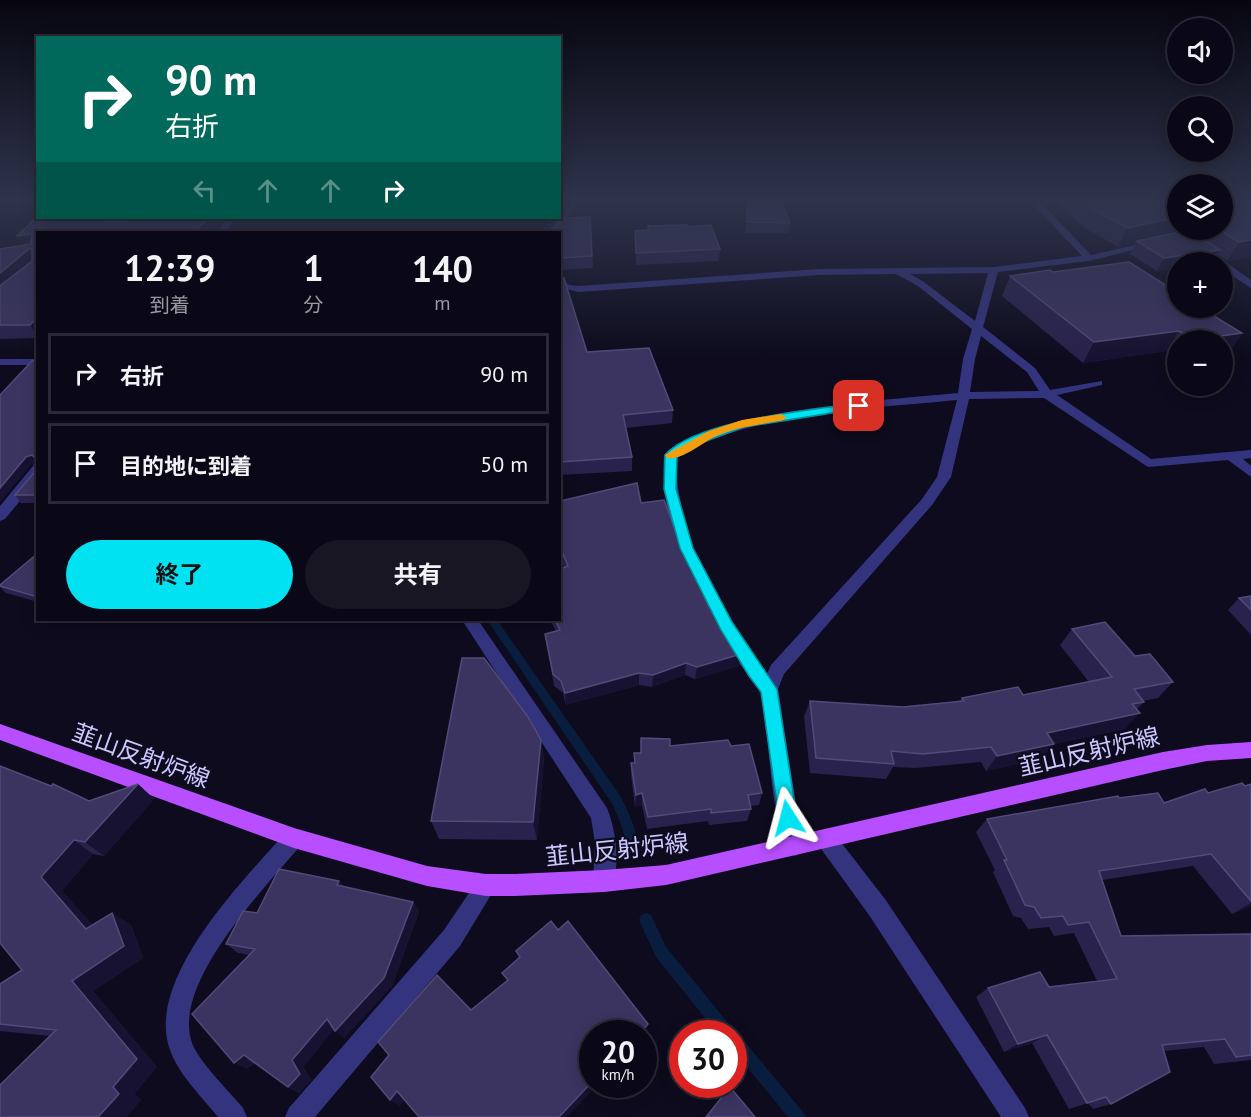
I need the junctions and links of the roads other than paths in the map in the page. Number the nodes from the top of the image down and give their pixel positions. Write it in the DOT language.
graph roads {
  1 [pos="1084,253"];
  2 [pos="1112,253"];
  3 [pos="1089,258"];
  4 [pos="994,270"];
  5 [pos="896,271"];
  6 [pos="1233,272"];
  7 [pos="561,284"];
  8 [pos="1251,285"];
  9 [pos="977,327"];
  10 [pos="0,362"];
  11 [pos="36,362"];
  12 [pos="1098,384"];
  13 [pos="1047,394"];
  14 [pos="964,396"];
  15 [pos="1251,454"];
  16 [pos="1231,456"];
  17 [pos="36,471"];
  18 [pos="1251,473"];
  19 [pos="0,516"];
  20 [pos="471,621"];
  21 [pos="769,689"];
  22 [pos="0,732"];
  23 [pos="1251,750"];
  24 [pos="294,838"];
  25 [pos="826,839"];
  26 [pos="795,846"];
  27 [pos="604,881"];
  28 [pos="486,885"];
  29 [pos="234,1117"];
  30 [pos="298,1117"];
  31 [pos="1016,1117"];
  1 -- 3 [label="street"];
  2 -- 3 [label="street"];
  3 -- 4 [label="street"];
  4 -- 5 [label="street"];
  4 -- 9 [label="street"];
  5 -- 7 [label="street"];
  5 -- 9 [label="street"];
  6 -- 8 [label="street"];
  9 -- 13 [label="street"];
  9 -- 14 [label="street"];
  10 -- 11 [label="street"];
  12 -- 13 [label="street"];
  13 -- 14 [label="street"];
  13 -- 16 [label="street"];
  14 -- 21 [label="street"];
  14 -- 21 [label="street"];
  15 -- 16 [label="street"];
  16 -- 18 [label="street"];
  17 -- 19 [label="street"];
  20 -- 27 [label="street"];
  21 -- 26 [label="street"];
  22 -- 24 [label="main road, 韮山反射炉線"];
  23 -- 25 [label="main road, 韮山反射炉線"];
  24 -- 28 [label="main road, 韮山反射炉線"];
  24 -- 29 [label="street"];
  25 -- 26 [label="main road, 韮山反射炉線"];
  25 -- 31 [label="street"];
  26 -- 27 [label="main road, 韮山反射炉線"];
  27 -- 28 [label="main road, 韮山反射炉線"];
  28 -- 30 [label="street"];
}
